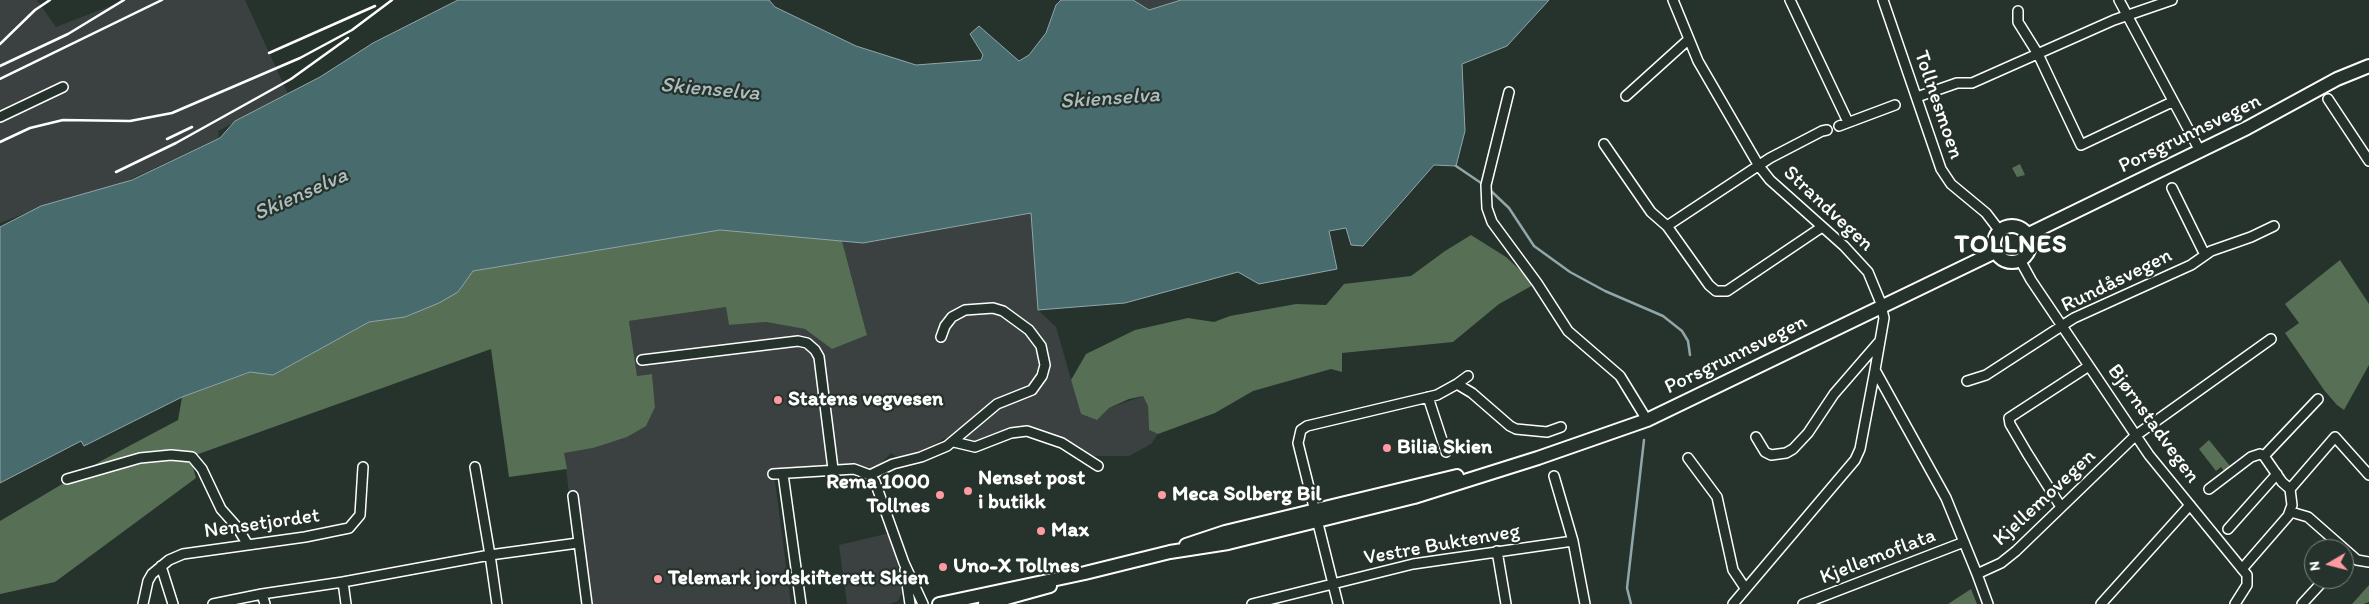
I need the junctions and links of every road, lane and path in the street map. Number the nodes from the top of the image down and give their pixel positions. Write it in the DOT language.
graph roads {
  1 [pos="1673,0"];
  2 [pos="1790,0"];
  3 [pos="1883,0"];
  4 [pos="2118,0"];
  5 [pos="2172,0"];
  6 [pos="2018,11"];
  7 [pos="2126,15"];
  8 [pos="1688,40"];
  9 [pos="2038,54"];
  10 [pos="2369,66"];
  11 [pos="63,87"];
  12 [pos="1509,92"];
  13 [pos="1626,96"];
  14 [pos="1917,96"];
  15 [pos="2328,99"];
  16 [pos="2172,102"];
  17 [pos="1895,105"];
  18 [pos="0,117"];
  19 [pos="1848,122"];
  20 [pos="1839,126"];
  21 [pos="1827,130"];
  22 [pos="1604,144"];
  23 [pos="2200,152"];
  24 [pos="2369,161"];
  25 [pos="1759,166"];
  26 [pos="2172,188"];
  27 [pos="1667,226"];
  28 [pos="2274,226"];
  29 [pos="1822,227"];
  30 [pos="2000,230"];
  31 [pos="2027,235"];
  32 [pos="1995,252"];
  33 [pos="2205,256"];
  34 [pos="2020,260"];
  35 [pos="1882,307"];
  36 [pos="2063,326"];
  37 [pos="941,338"];
  38 [pos="2271,339"];
  39 [pos="1880,341"];
  40 [pos="642,360"];
  41 [pos="2089,366"];
  42 [pos="1875,370"];
  43 [pos="1468,376"];
  44 [pos="1967,381"];
  45 [pos="1458,384"];
  46 [pos="1428,397"];
  47 [pos="2318,400"];
  48 [pos="1647,420"];
  49 [pos="1561,427"];
  50 [pos="2135,436"];
  51 [pos="1756,437"];
  52 [pos="954,442"];
  53 [pos="1446,452"];
  54 [pos="2264,456"];
  55 [pos="1688,458"];
  56 [pos="1098,466"];
  57 [pos="363,467"];
  58 [pos="475,467"];
  59 [pos="833,469"];
  60 [pos="2276,474"];
  61 [pos="870,475"];
  62 [pos="2369,475"];
  63 [pos="1554,476"];
  64 [pos="67,479"];
  65 [pos="2208,489"];
  66 [pos="2290,489"];
  67 [pos="573,496"];
  68 [pos="2190,505"];
  69 [pos="2061,507"];
  70 [pos="2291,512"];
  71 [pos="1316,515"];
  72 [pos="2228,530"];
  73 [pos="2330,539"];
  74 [pos="1573,541"];
  75 [pos="1964,542"];
  76 [pos="578,543"];
  77 [pos="248,545"];
  78 [pos="1497,552"];
  79 [pos="490,555"];
  80 [pos="2354,559"];
  81 [pos="904,562"];
  82 [pos="2369,562"];
  83 [pos="161,566"];
  84 [pos="2242,569"];
  85 [pos="1085,573"];
  86 [pos="1977,574"];
  87 [pos="343,582"];
  88 [pos="1332,584"];
  89 [pos="1745,588"];
  90 [pos="2316,589"];
  91 [pos="262,594"];
  92 [pos="143,604"];
  93 [pos="173,604"];
  94 [pos="213,604"];
  95 [pos="264,604"];
  96 [pos="346,604"];
  97 [pos="498,604"];
  98 [pos="587,604"];
  99 [pos="802,604"];
  100 [pos="910,604"];
  101 [pos="923,604"];
  102 [pos="939,604"];
  103 [pos="985,604"];
  104 [pos="1252,604"];
  105 [pos="1338,604"];
  106 [pos="1506,604"];
  107 [pos="1585,604"];
  108 [pos="1734,604"];
  109 [pos="1804,604"];
  110 [pos="1988,604"];
  111 [pos="2101,604"];
  112 [pos="2235,604"];
  113 [pos="2302,604"];
  1 -- 8 [label="street, Strandvegen"];
  2 -- 19 [label="street"];
  3 -- 14 [label="street, Tollnesmoen"];
  4 -- 7 [label="street"];
  5 -- 7 [label="street"];
  6 -- 9 [label="street"];
  7 -- 9 [label="street"];
  7 -- 16 [label="street"];
  8 -- 13 [label="street"];
  8 -- 25 [label="street, Strandvegen"];
  9 -- 14 [label="street"];
  9 -- 16 [label="street"];
  10 -- 23 [label="highway, Porsgrunnsvegen"];
  11 -- 18 [label="street"];
  12 -- 48 [label="street"];
  14 -- 30 [label="street, Tollnesmoen"];
  15 -- 24 [label="street"];
  16 -- 23 [label="street"];
  17 -- 19 [label="street"];
  19 -- 20 [label="street"];
  21 -- 25 [label="street, Strandvegen"];
  22 -- 27 [label="street"];
  23 -- 31 [label="highway, Porsgrunnsvegen"];
  25 -- 27 [label="street, Strandvegen"];
  25 -- 29 [label="street, Strandvegen"];
  26 -- 33 [label="street, Rundåsvegen"];
  27 -- 29 [label="street"];
  28 -- 33 [label="street, Rundåsvegen"];
  29 -- 35 [label="street, Strandvegen"];
  30 -- 31 [label="highway"];
  30 -- 32 [label="highway"];
  31 -- 34 [label="highway"];
  32 -- 34 [label="highway"];
  32 -- 35 [label="highway, Porsgrunnsvegen"];
  33 -- 36 [label="street, Rundåsvegen"];
  34 -- 36 [label="street, Bjørnstadvegen"];
  35 -- 39 [label="street"];
  35 -- 48 [label="highway, Porsgrunnsvegen"];
  36 -- 41 [label="street, Bjørnstadvegen"];
  36 -- 44 [label="street, Rundåsvegen"];
  37 -- 52 [label="street"];
  38 -- 50 [label="street, Kjellemovegen"];
  39 -- 42 [label="street"];
  39 -- 51 [label="street"];
  40 -- 59 [label="street"];
  41 -- 50 [label="street, Bjørnstadvegen"];
  41 -- 69 [label="street"];
  42 -- 75 [label="street, Kjellemovegen"];
  42 -- 89 [label="street"];
  43 -- 45 [label="street"];
  45 -- 46 [label="street"];
  45 -- 49 [label="street"];
  46 -- 53 [label="street"];
  46 -- 71 [label="street"];
  47 -- 54 [label="street"];
  48 -- 71 [label="highway, Porsgrunnsvegen"];
  50 -- 68 [label="street, Bjørnstadvegen"];
  50 -- 69 [label="street, Kjellemovegen"];
  52 -- 56 [label="street"];
  52 -- 61 [label="street"];
  54 -- 60 [label="street"];
  54 -- 65 [label="street"];
  55 -- 89 [label="street"];
  57 -- 77 [label="street, Nensetjordet"];
  58 -- 79 [label="street"];
  59 -- 61 [label="street"];
  59 -- 99 [label="street"];
  60 -- 66 [label="street"];
  60 -- 72 [label="street"];
  61 -- 81 [label="street"];
  62 -- 66 [label="street"];
  63 -- 74 [label="street"];
  64 -- 77 [label="street"];
  66 -- 70 [label="street"];
  67 -- 76 [label="street"];
  68 -- 84 [label="street, Bjørnstadvegen"];
  68 -- 111 [label="street"];
  69 -- 86 [label="street, Kjellemovegen"];
  70 -- 73 [label="street"];
  70 -- 84 [label="street"];
  71 -- 85 [label="highway, Porsgrunnsvegen"];
  71 -- 88 [label="street"];
  74 -- 78 [label="street, Vestre Buktenveg"];
  74 -- 107 [label="street"];
  75 -- 86 [label="street, Kjellemovegen"];
  75 -- 109 [label="street, Kjellemoflata"];
  76 -- 79 [label="street"];
  76 -- 98 [label="street"];
  77 -- 83 [label="street, Nensetjordet"];
  78 -- 88 [label="street, Vestre Buktenveg"];
  78 -- 106 [label="street"];
  79 -- 87 [label="street"];
  79 -- 97 [label="street"];
  80 -- 82 [label="street"];
  81 -- 100 [label="street"];
  81 -- 101 [label="street"];
  83 -- 92 [label="street, Nensetjordet"];
  83 -- 93 [label="street"];
  84 -- 112 [label="street"];
  85 -- 102 [label="highway, Porsgrunnsvegen"];
  85 -- 103 [label="highway, Porsgrunnsvegen"];
  86 -- 110 [label="street"];
  87 -- 91 [label="street"];
  87 -- 96 [label="street"];
  88 -- 104 [label="street, Vestre Buktenveg"];
  88 -- 105 [label="street"];
  89 -- 108 [label="street"];
  90 -- 113 [label="street"];
  91 -- 94 [label="street"];
  91 -- 95 [label="street"];
}
